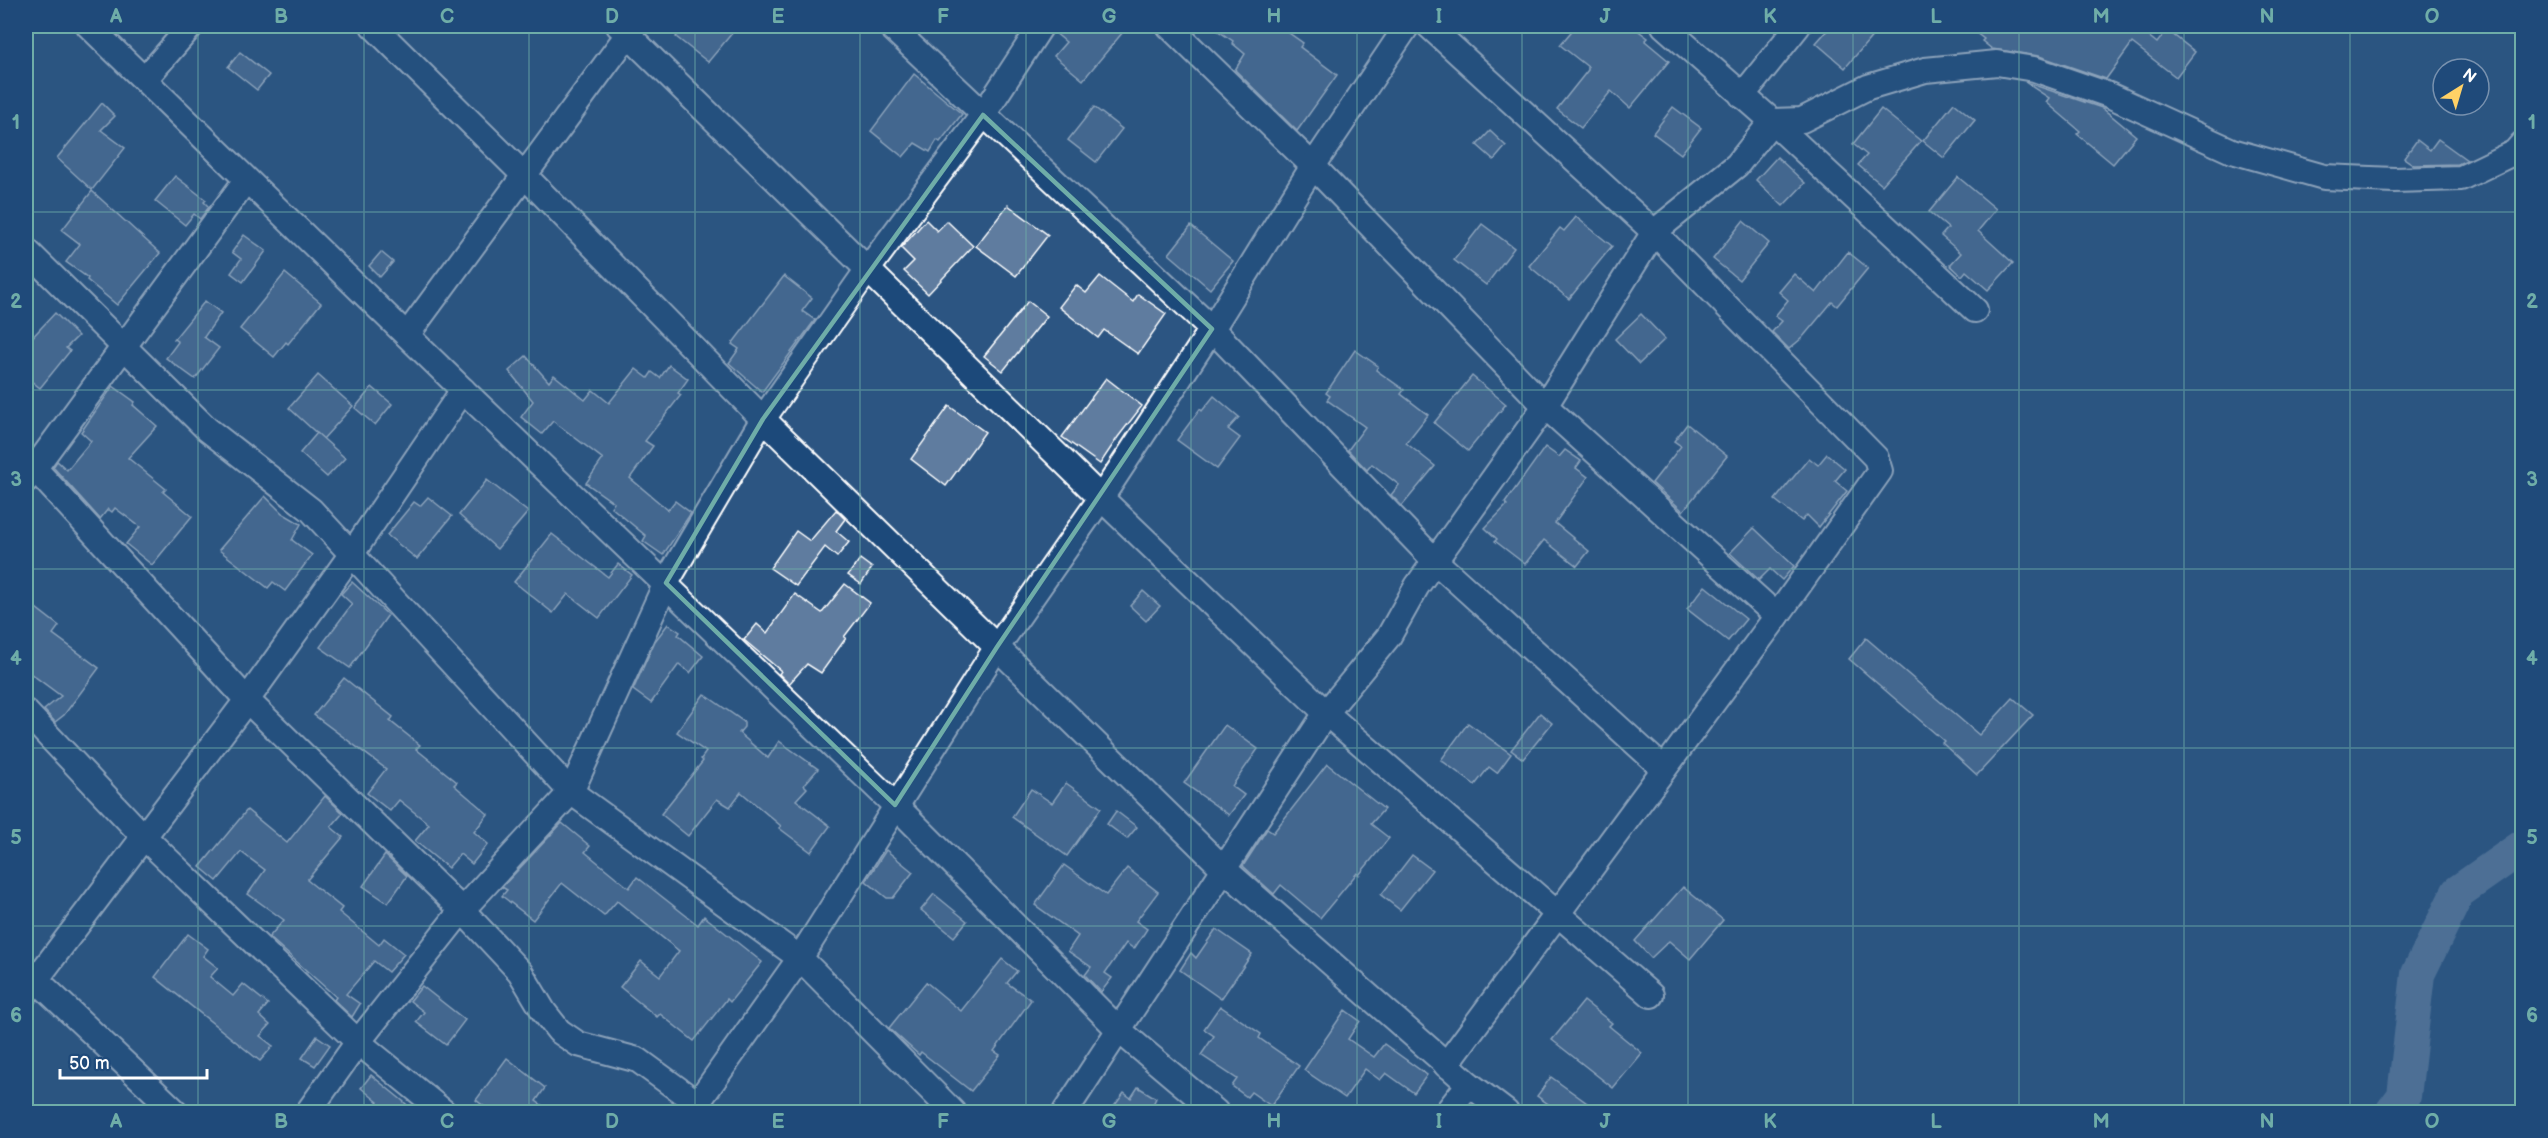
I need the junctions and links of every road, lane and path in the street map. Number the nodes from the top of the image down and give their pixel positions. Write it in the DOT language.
graph roads {
  1 [pos="89,26"];
  2 [pos="191,26"];
  3 [pos="373,26"];
  4 [pos="890,26"];
  5 [pos="1041,26"];
  6 [pos="1169,26"];
  7 [pos="1407,26"];
  8 [pos="1429,26"];
  9 [pos="1664,26"];
  10 [pos="1798,26"];
  11 [pos="627,28"];
  12 [pos="145,79"];
  13 [pos="1742,96"];
  14 [pos="983,115"];
  15 [pos="1772,121"];
  16 [pos="2523,144"];
  17 [pos="1312,166"];
  18 [pos="524,176"];
  19 [pos="246,180"];
  20 [pos="1654,232"];
  21 [pos="26,250"];
  22 [pos="868,269"];
  23 [pos="1975,310"];
  24 [pos="1212,329"];
  25 [pos="407,335"];
  26 [pos="124,346"];
  27 [pos="463,390"];
  28 [pos="1545,406"];
  29 [pos="763,419"];
  30 [pos="28,469"];
  31 [pos="1101,498"];
  32 [pos="351,555"];
  33 [pos="1435,561"];
  34 [pos="666,583"];
  35 [pos="1777,616"];
  36 [pos="997,647"];
  37 [pos="247,700"];
  38 [pos="26,712"];
  39 [pos="1326,713"];
  40 [pos="1664,769"];
  41 [pos="571,792"];
  42 [pos="895,805"];
  43 [pos="144,837"];
  44 [pos="1224,869"];
  45 [pos="462,910"];
  46 [pos="1557,913"];
  47 [pos="800,958"];
  48 [pos="29,981"];
  49 [pos="1651,995"];
  50 [pos="1120,1031"];
  51 [pos="358,1042"];
  52 [pos="1446,1065"];
  53 [pos="1468,1084"];
  54 [pos="694,1108"];
  55 [pos="176,1113"];
  56 [pos="308,1113"];
  57 [pos="444,1113"];
  58 [pos="952,1113"];
  59 [pos="1065,1113"];
  60 [pos="1216,1113"];
  61 [pos="1447,1113"];
  62 [pos="1506,1113"];
  1 -- 12 [label="street"];
  2 -- 12 [label="street"];
  3 -- 18 [label="street"];
  4 -- 14 [label="street"];
  5 -- 14 [label="street"];
  6 -- 17 [label="street"];
  7 -- 17 [label="street"];
  8 -- 20 [label="street"];
  9 -- 13 [label="street"];
  10 -- 13 [label="street"];
  11 -- 18 [label="street"];
  11 -- 22 [label="street"];
  12 -- 19 [label="street"];
  13 -- 15 [label="street"];
  14 -- 22 [label="street"];
  14 -- 24 [label="street"];
  15 -- 16 [label="street"];
  15 -- 20 [label="street"];
  15 -- 23 [label="street"];
  17 -- 24 [label="street"];
  17 -- 28 [label="street"];
  18 -- 25 [label="street"];
  18 -- 29 [label="street"];
  19 -- 25 [label="street"];
  19 -- 26 [label="street"];
  20 -- 28 [label="street"];
  20 -- 35 [label="street"];
  21 -- 26 [label="street"];
  22 -- 29 [label="street"];
  22 -- 31 [label="street"];
  24 -- 31 [label="street"];
  24 -- 33 [label="street"];
  25 -- 27 [label="street"];
  26 -- 30 [label="street"];
  26 -- 32 [label="street"];
  27 -- 32 [label="street"];
  27 -- 34 [label="street"];
  28 -- 33 [label="street"];
  28 -- 35 [label="street"];
  29 -- 34 [label="street"];
  29 -- 36 [label="street"];
  30 -- 37 [label="street"];
  31 -- 36 [label="street"];
  31 -- 39 [label="street"];
  32 -- 37 [label="street"];
  32 -- 41 [label="street"];
  33 -- 39 [label="street"];
  33 -- 40 [label="street"];
  34 -- 41 [label="street"];
  34 -- 42 [label="street"];
  35 -- 40 [label="street"];
  36 -- 42 [label="street"];
  36 -- 44 [label="street"];
  37 -- 43 [label="street"];
  37 -- 45 [label="street"];
  38 -- 43 [label="street"];
  39 -- 44 [label="street"];
  39 -- 46 [label="street"];
  40 -- 46 [label="street"];
  41 -- 45 [label="street"];
  41 -- 47 [label="street"];
  42 -- 47 [label="street"];
  42 -- 50 [label="street"];
  43 -- 48 [label="street"];
  43 -- 51 [label="street"];
  44 -- 50 [label="street"];
  44 -- 52 [label="street"];
  45 -- 51 [label="street"];
  45 -- 54 [label="street"];
  46 -- 49 [label="street"];
  46 -- 52 [label="street"];
  47 -- 54 [label="street"];
  47 -- 58 [label="street"];
  48 -- 55 [label="street"];
  50 -- 59 [label="street"];
  50 -- 60 [label="street"];
  51 -- 56 [label="street"];
  51 -- 57 [label="street"];
  52 -- 53 [label="street"];
  53 -- 61 [label="street"];
  53 -- 62 [label="street"];
}
